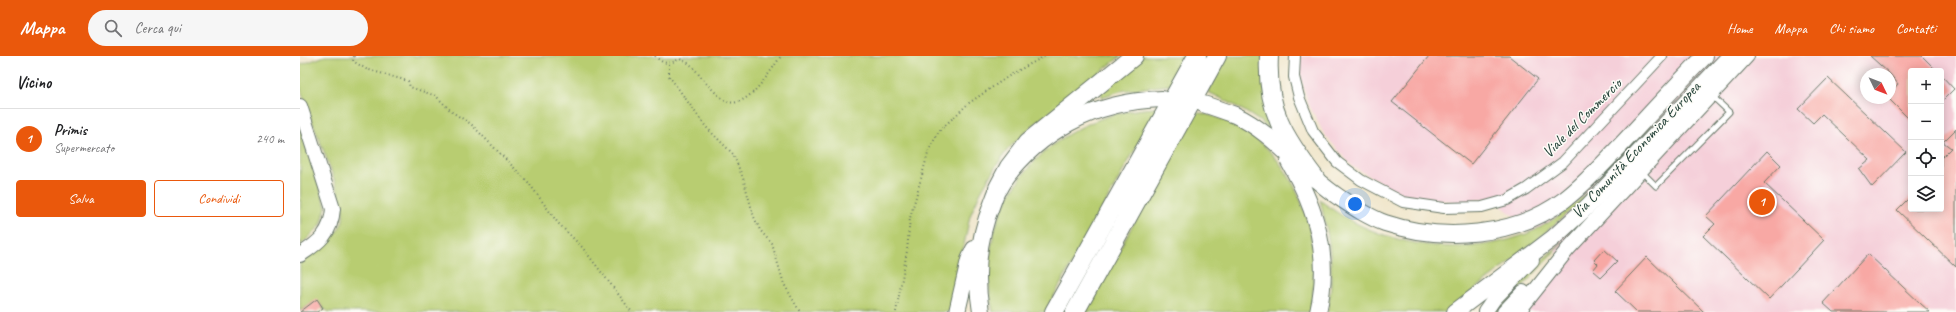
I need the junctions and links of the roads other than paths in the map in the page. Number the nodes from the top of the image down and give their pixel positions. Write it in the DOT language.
graph roads {
  1 [pos="1134,56"];
  2 [pos="1197,56"];
  3 [pos="1217,56"];
  4 [pos="1269,56"];
  5 [pos="1295,56"];
  6 [pos="1662,56"];
  7 [pos="1730,56"];
  8 [pos="1747,56"];
  9 [pos="1702,58"];
  10 [pos="1710,95"];
  11 [pos="1162,99"];
  12 [pos="1203,104"];
  13 [pos="300,106"];
  14 [pos="1283,150"];
  15 [pos="1642,172"];
  16 [pos="1315,178"];
  17 [pos="998,188"];
  18 [pos="986,218"];
  19 [pos="1553,238"];
  20 [pos="1568,249"];
  21 [pos="300,254"];
  22 [pos="957,312"];
  23 [pos="981,312"];
  24 [pos="1054,312"];
  25 [pos="1075,312"];
  26 [pos="1318,312"];
  27 [pos="1455,312"];
  28 [pos="1485,312"];
  29 [pos="1504,312"];
  30 [pos="1518,312"];
  1 -- 17 [label="highway"];
  2 -- 24 [label="highway"];
  3 -- 25 [label="highway"];
  4 -- 16 [label="highway"];
  5 -- 6 [label="street, Viale del Commercio"];
  7 -- 19 [label="main road"];
  8 -- 10 [label="street, Via Comunità Economica Europea"];
  9 -- 16 [label="main road"];
  10 -- 15 [label="street, Via Comunità Economica Europea"];
  10 -- 15 [label="lane"];
  11 -- 17 [label="main road"];
  12 -- 14 [label="main road"];
  13 -- 21 [label="street"];
  14 -- 16 [label="main road"];
  14 -- 26 [label="main road"];
  15 -- 20 [label="street, Via Comunità Economica Europea"];
  17 -- 18 [label="main road"];
  18 -- 22 [label="main road"];
  18 -- 23 [label="main road"];
  19 -- 27 [label="main road"];
  19 -- 28 [label="street"];
  20 -- 29 [label="street"];
  20 -- 30 [label="street"];
}
